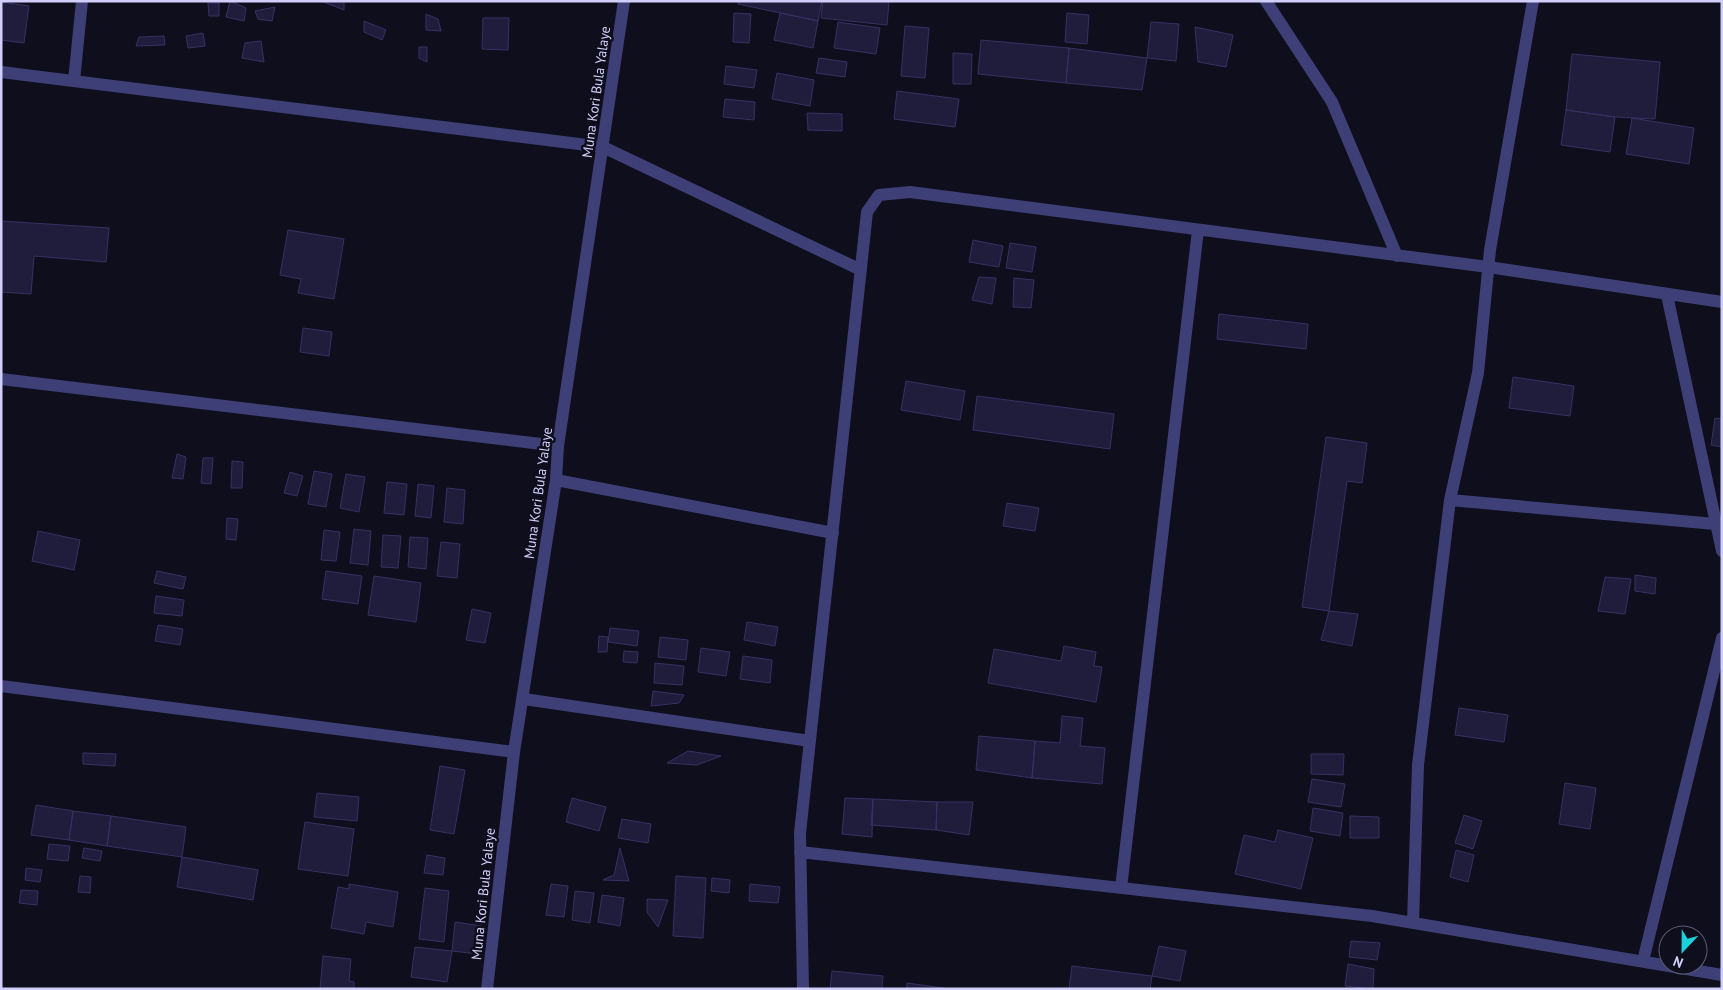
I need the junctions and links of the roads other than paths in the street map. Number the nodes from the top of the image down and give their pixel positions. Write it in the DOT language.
graph roads {
  1 [pos="82,1"];
  2 [pos="624,1"];
  3 [pos="1266,1"];
  4 [pos="1533,1"];
  5 [pos="1,72"];
  6 [pos="74,81"];
  7 [pos="602,147"];
  8 [pos="1198,230"];
  9 [pos="1397,256"];
  10 [pos="1488,268"];
  11 [pos="861,270"];
  12 [pos="1667,295"];
  13 [pos="1722,302"];
  14 [pos="1,379"];
  15 [pos="558,446"];
  16 [pos="556,480"];
  17 [pos="1450,500"];
  18 [pos="1715,524"];
  19 [pos="833,533"];
  20 [pos="1722,551"];
  21 [pos="1722,638"];
  22 [pos="1,686"];
  23 [pos="524,699"];
  24 [pos="810,741"];
  25 [pos="514,752"];
  26 [pos="800,852"];
  27 [pos="1121,888"];
  28 [pos="1413,923"];
  29 [pos="1643,961"];
  30 [pos="1722,975"];
  31 [pos="487,989"];
  32 [pos="803,989"];
  1 -- 6 [label="street"];
  2 -- 7 [label="street, Muna Kori Bula Yalaye"];
  3 -- 9 [label="street"];
  4 -- 10 [label="street"];
  5 -- 6 [label="street"];
  6 -- 7 [label="street"];
  7 -- 11 [label="street"];
  7 -- 15 [label="street, Muna Kori Bula Yalaye"];
  8 -- 9 [label="street"];
  8 -- 11 [label="street"];
  8 -- 27 [label="street"];
  9 -- 10 [label="street"];
  10 -- 12 [label="street"];
  10 -- 17 [label="street"];
  11 -- 19 [label="street"];
  12 -- 13 [label="street"];
  12 -- 18 [label="street"];
  14 -- 15 [label="street"];
  15 -- 16 [label="street, Muna Kori Bula Yalaye"];
  16 -- 19 [label="street"];
  16 -- 23 [label="street, Muna Kori Bula Yalaye"];
  17 -- 18 [label="street"];
  17 -- 28 [label="street"];
  18 -- 20 [label="street"];
  19 -- 24 [label="street"];
  21 -- 29 [label="street"];
  22 -- 25 [label="street"];
  23 -- 24 [label="street"];
  23 -- 25 [label="street, Muna Kori Bula Yalaye"];
  24 -- 26 [label="street"];
  25 -- 31 [label="street, Muna Kori Bula Yalaye"];
  26 -- 27 [label="street"];
  26 -- 32 [label="street"];
  27 -- 28 [label="street"];
  28 -- 29 [label="street"];
  29 -- 30 [label="street"];
}
